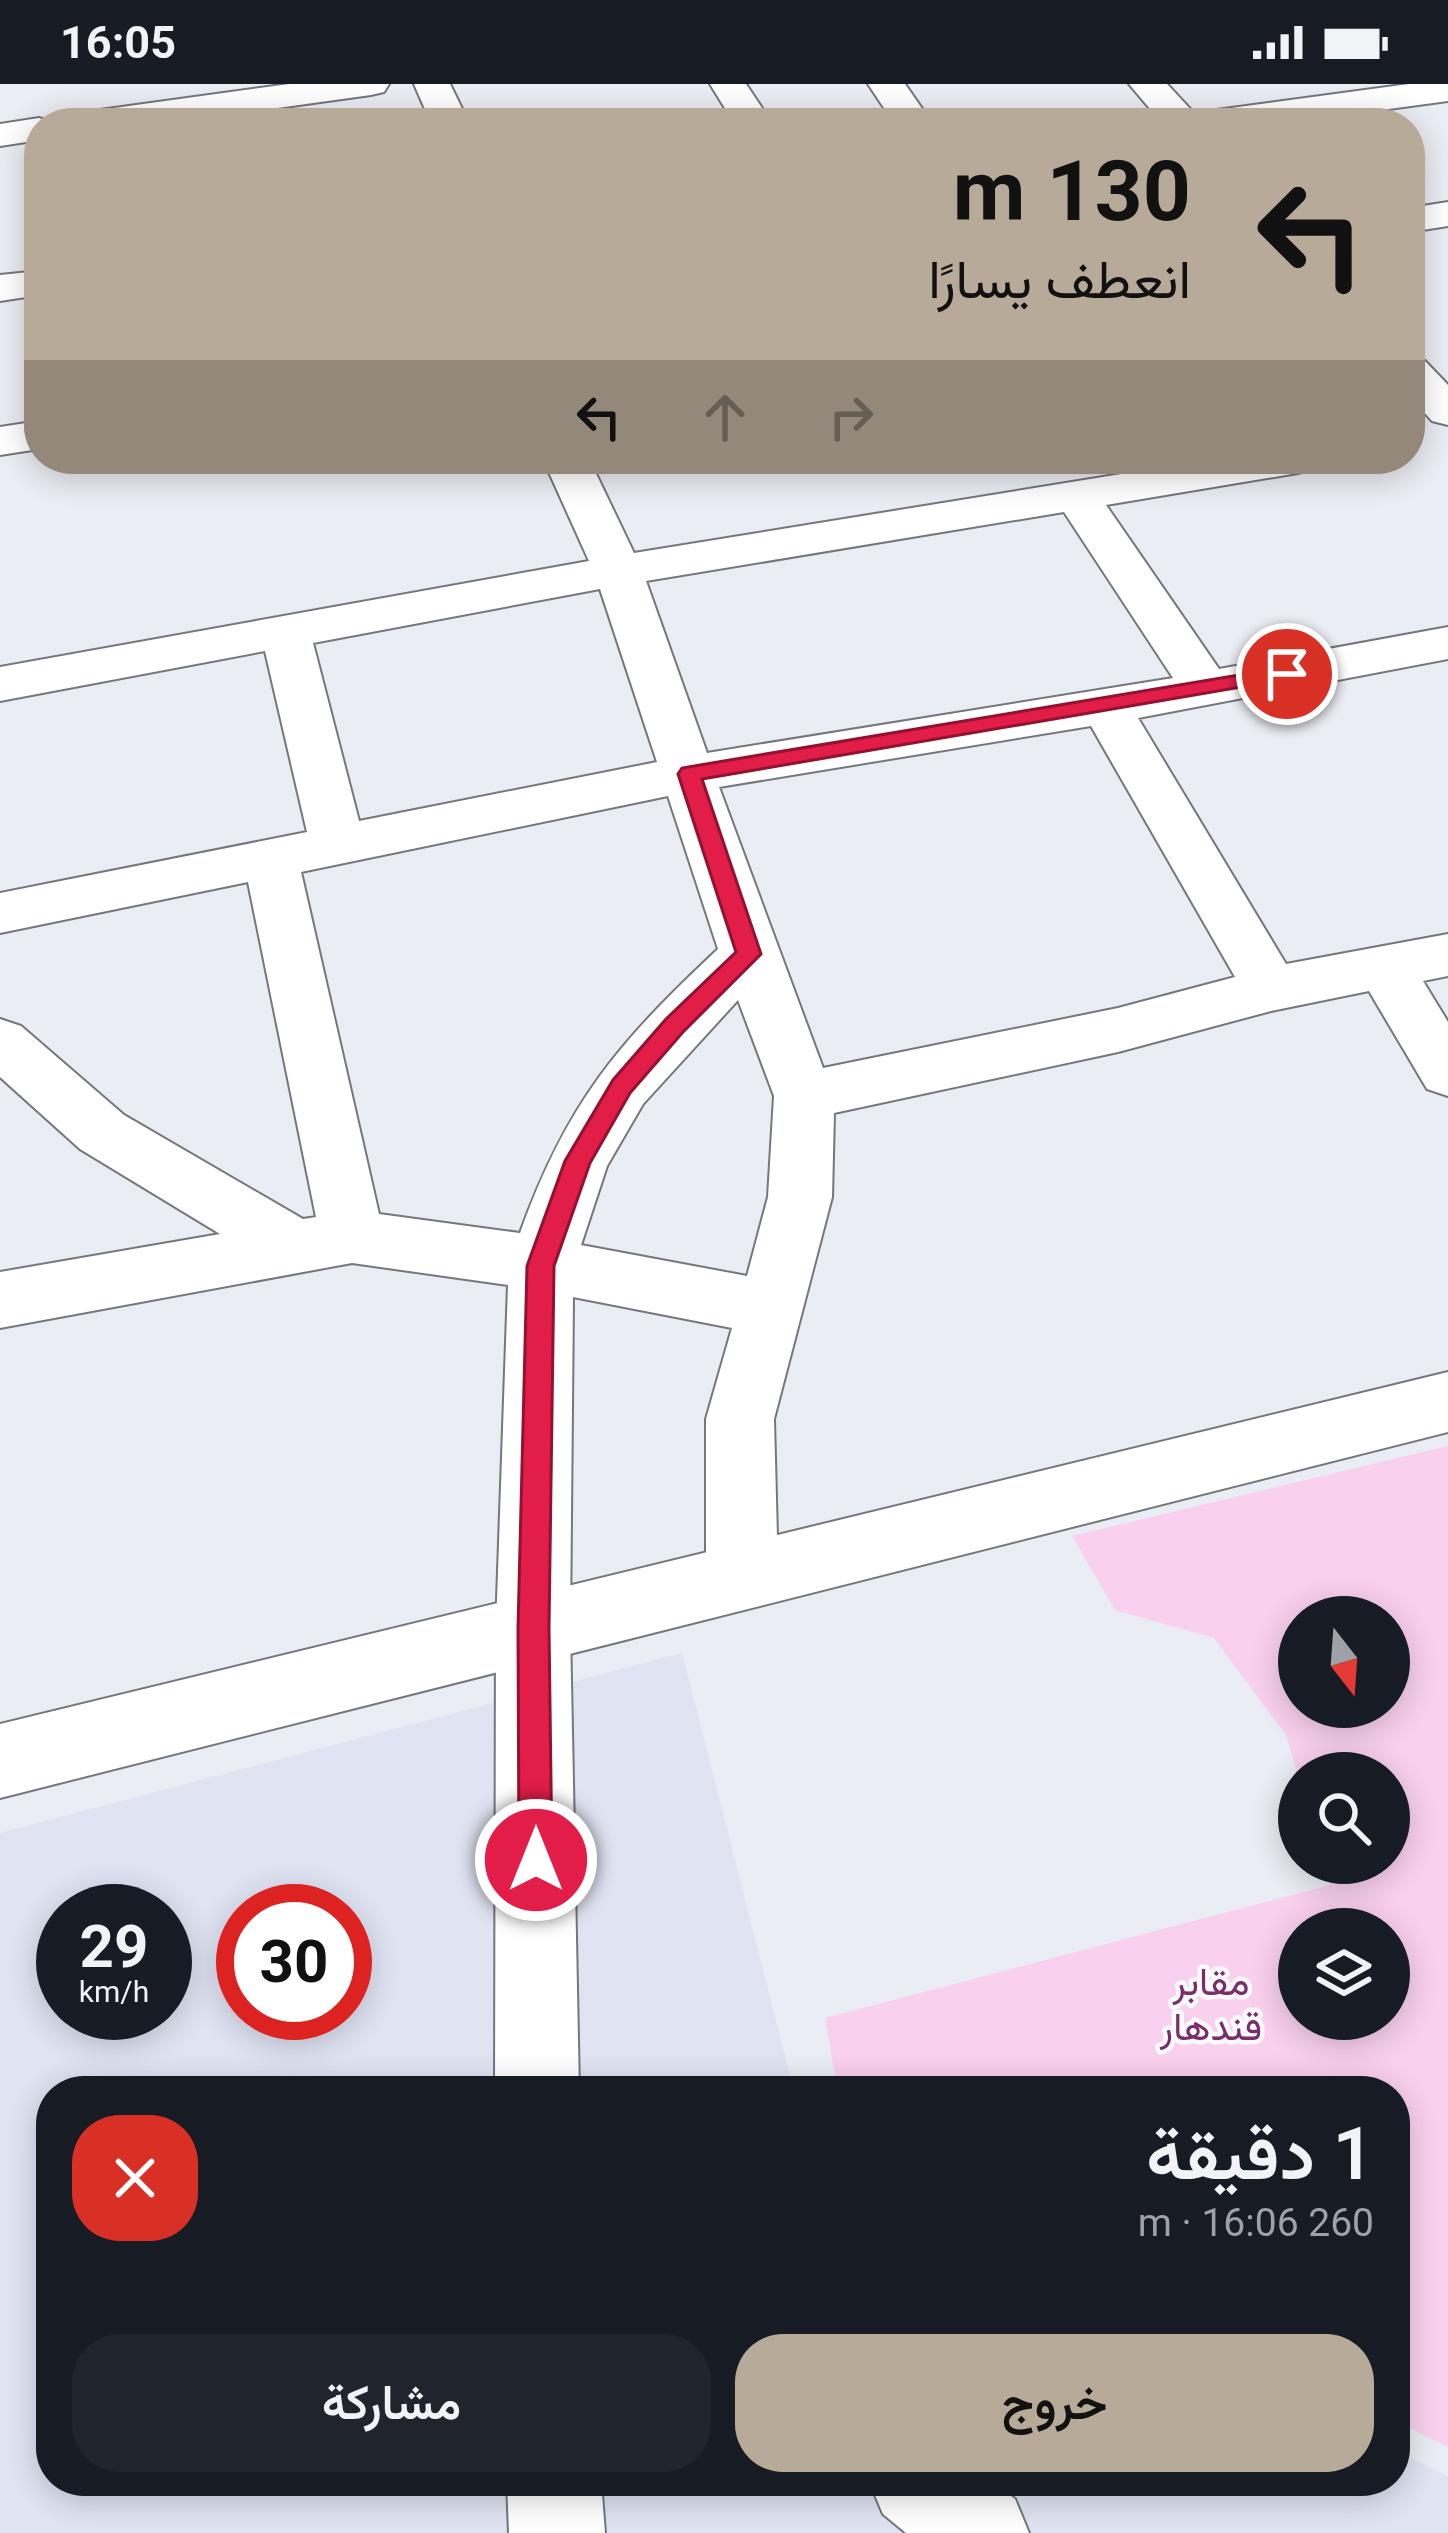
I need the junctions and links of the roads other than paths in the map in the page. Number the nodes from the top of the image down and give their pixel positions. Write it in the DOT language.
graph roads {
  1 [pos="371,84"];
  2 [pos="1147,84"];
  3 [pos="1448,90"];
  4 [pos="153,99"];
  5 [pos="1169,108"];
  6 [pos="1313,108"];
  7 [pos="1425,387"];
  8 [pos="1448,412"];
  9 [pos="584,474"];
  10 [pos="1205,474"];
  11 [pos="1076,495"];
  12 [pos="618,571"];
  13 [pos="285,631"];
  14 [pos="1448,643"];
  15 [pos="0,684"];
  16 [pos="1206,688"];
  17 [pos="1106,707"];
  18 [pos="689,774"];
  19 [pos="338,846"];
  20 [pos="272,860"];
  21 [pos="0,913"];
  22 [pos="749,954"];
  23 [pos="1448,955"];
  24 [pos="1384,967"];
  25 [pos="1271,989"];
  26 [pos="0,1042"];
  27 [pos="1448,1073"];
  28 [pos="804,1096"];
  29 [pos="322,1241"];
  30 [pos="541,1266"];
  31 [pos="0,1300"];
  32 [pos="771,1308"];
  33 [pos="1448,1402"];
  34 [pos="742,1577"];
  35 [pos="533,1628"];
  36 [pos="0,1761"];
  37 [pos="537,2076"];
  38 [pos="555,2496"];
  39 [pos="935,2496"];
  40 [pos="557,2533"];
  41 [pos="981,2533"];
  1 -- 4 [label="street"];
  2 -- 5 [label="street"];
  3 -- 6 [label="street"];
  7 -- 8 [label="street"];
  9 -- 12 [label="street"];
  10 -- 11 [label="street"];
  11 -- 12 [label="street"];
  11 -- 16 [label="street"];
  12 -- 13 [label="street"];
  12 -- 18 [label="street"];
  13 -- 15 [label="street"];
  13 -- 19 [label="street"];
  14 -- 16 [label="street"];
  16 -- 17 [label="street"];
  17 -- 18 [label="street"];
  17 -- 25 [label="street"];
  18 -- 19 [label="street"];
  18 -- 22 [label="street"];
  19 -- 20 [label="street"];
  20 -- 21 [label="street"];
  20 -- 29 [label="street"];
  22 -- 28 [label="street"];
  22 -- 30 [label="street"];
  23 -- 24 [label="street"];
  24 -- 25 [label="street"];
  24 -- 27 [label="street"];
  25 -- 28 [label="street"];
  26 -- 29 [label="street"];
  28 -- 32 [label="street"];
  29 -- 30 [label="street"];
  29 -- 31 [label="street"];
  30 -- 32 [label="street"];
  30 -- 35 [label="street"];
  32 -- 34 [label="street"];
  33 -- 34 [label="street"];
  34 -- 35 [label="street"];
  35 -- 36 [label="street"];
  35 -- 37 [label="street"];
  38 -- 40 [label="street"];
  39 -- 41 [label="street"];
}
